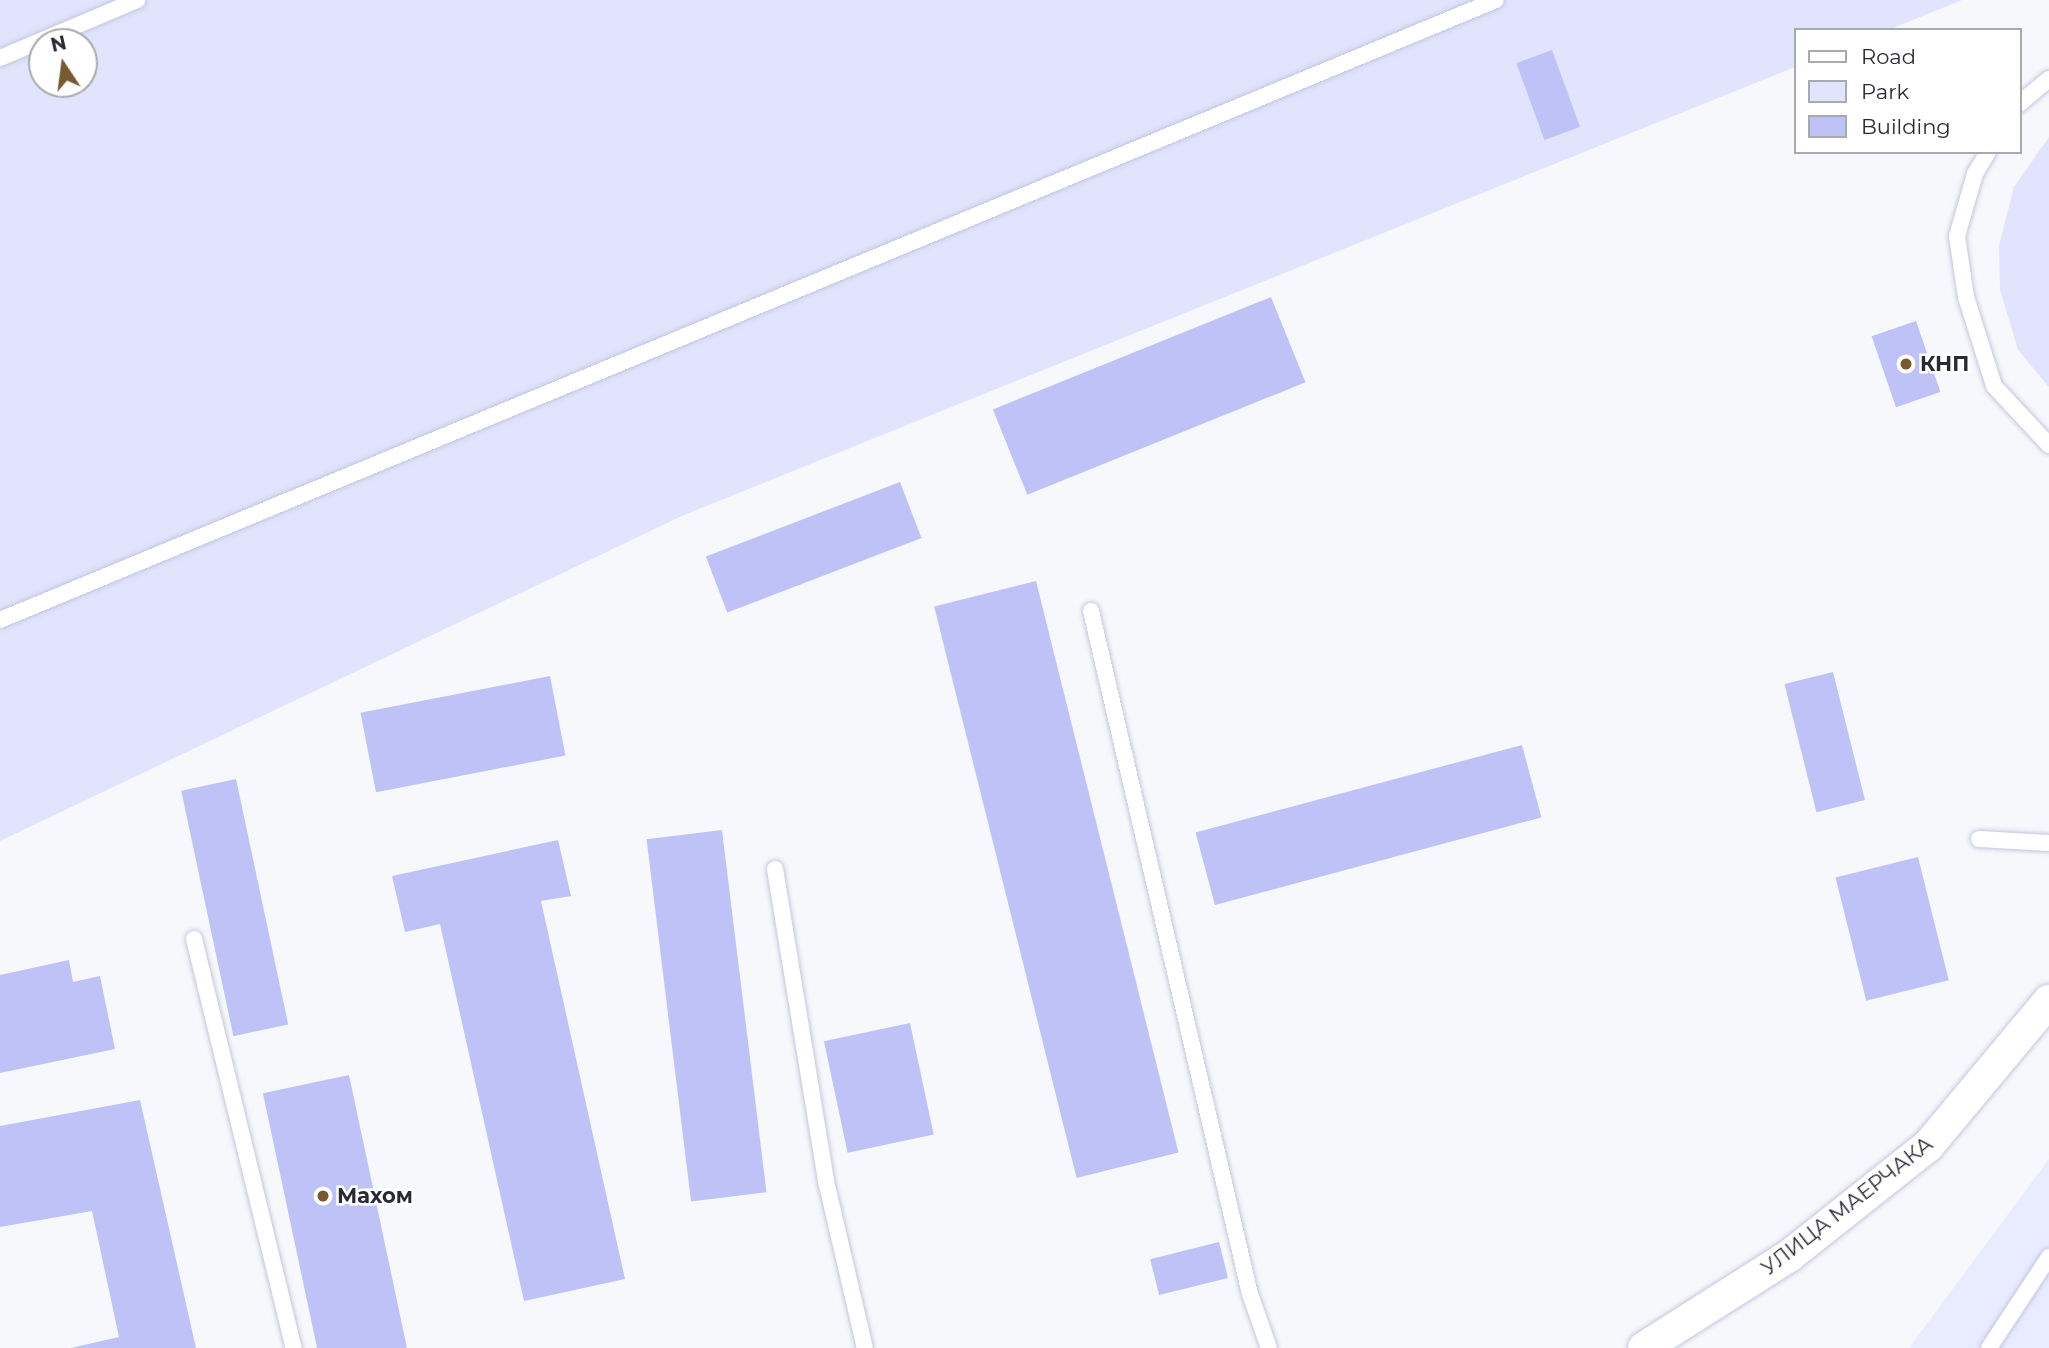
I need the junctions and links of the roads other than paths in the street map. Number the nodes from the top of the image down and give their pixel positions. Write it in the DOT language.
graph roads {
  1 [pos="137,0"];
  2 [pos="1496,0"];
  3 [pos="0,58"];
  4 [pos="2049,79"];
  5 [pos="2021,102"];
  6 [pos="1987,154"];
  7 [pos="2049,445"];
  8 [pos="1091,611"];
  9 [pos="0,620"];
  10 [pos="1979,839"];
  11 [pos="2049,843"];
  12 [pos="775,869"];
  13 [pos="194,939"];
  14 [pos="2049,1001"];
  15 [pos="2049,1257"];
  16 [pos="294,1348"];
  17 [pos="864,1348"];
  18 [pos="1269,1348"];
  19 [pos="1644,1348"];
  20 [pos="1989,1348"];
  1 -- 3 [label="lane"];
  2 -- 9 [label="lane"];
  4 -- 5 [label="lane"];
  6 -- 7 [label="lane"];
  8 -- 18 [label="lane"];
  10 -- 11 [label="lane"];
  12 -- 17 [label="lane"];
  13 -- 16 [label="lane"];
  14 -- 19 [label="street, УЛИЦА МАЕРЧАКА"];
  15 -- 20 [label="lane"];
}
